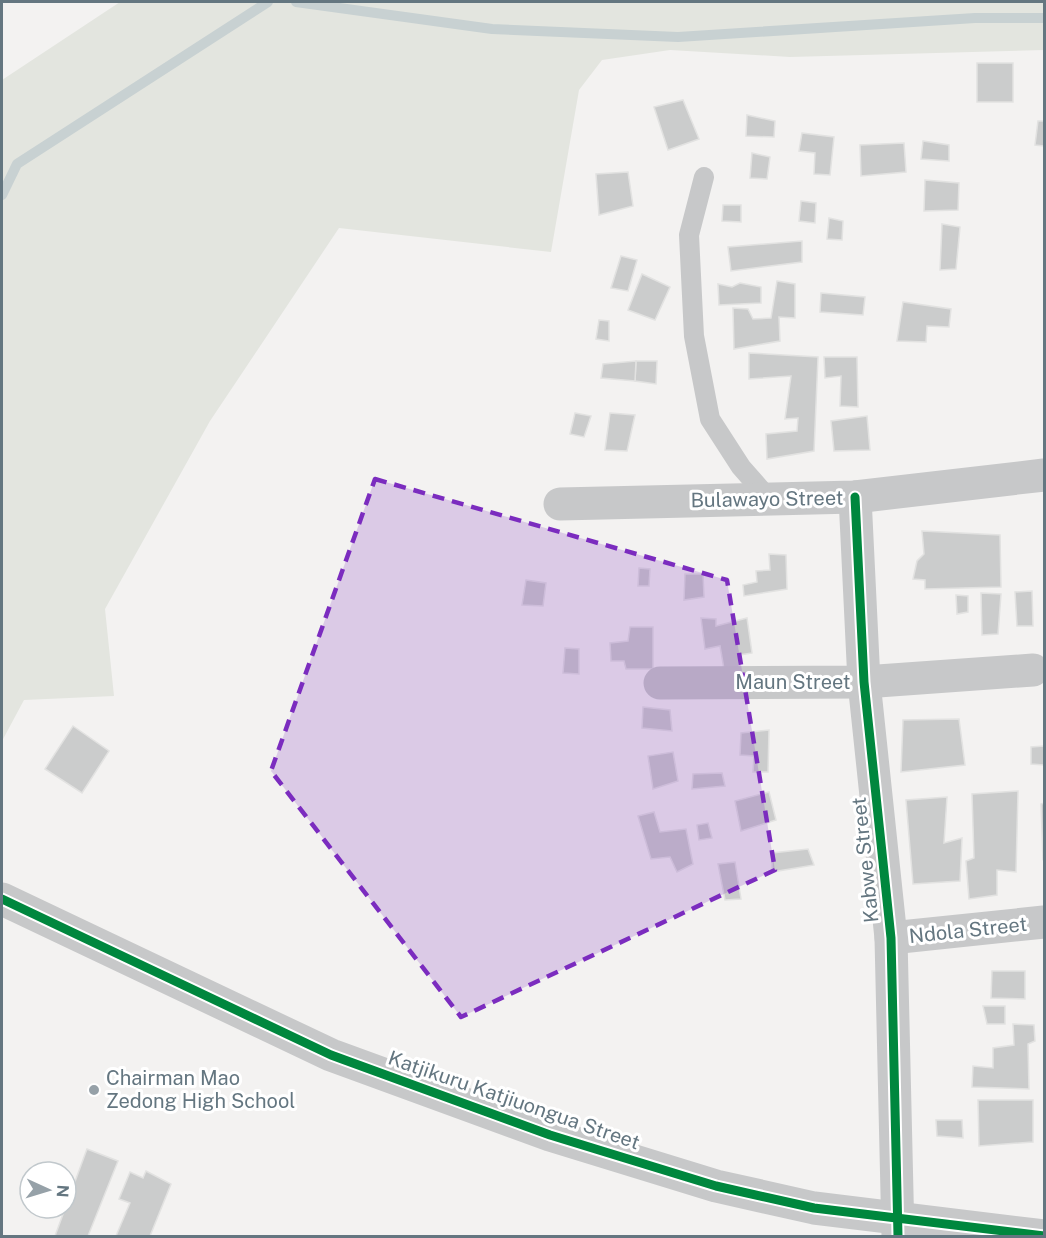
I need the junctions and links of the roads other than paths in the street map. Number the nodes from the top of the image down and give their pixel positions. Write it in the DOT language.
graph roads {
  1 [pos="704,177"];
  2 [pos="1044,475"];
  3 [pos="855,497"];
  4 [pos="769,499"];
  5 [pos="560,504"];
  6 [pos="1033,670"];
  7 [pos="864,682"];
  8 [pos="660,683"];
  9 [pos="2,899"];
  10 [pos="1044,922"];
  11 [pos="891,938"];
  12 [pos="898,1228"];
  13 [pos="1044,1236"];
  1 -- 4 [label="lane"];
  2 -- 3 [label="street, Bulawayo Street"];
  3 -- 4 [label="street, Bulawayo Street"];
  3 -- 7 [label="street, Kabwe Street"];
  4 -- 5 [label="street, Bulawayo Street"];
  6 -- 7 [label="street, Maun Street"];
  7 -- 8 [label="street, Maun Street"];
  7 -- 11 [label="street, Kabwe Street"];
  9 -- 12 [label="street, Katjikuru Katjiuongua Street"];
  10 -- 11 [label="street, Ndola Street"];
  11 -- 12 [label="street, Kabwe Street"];
  12 -- 13 [label="street, Katjikuru Katjiuongua Street"];
}
